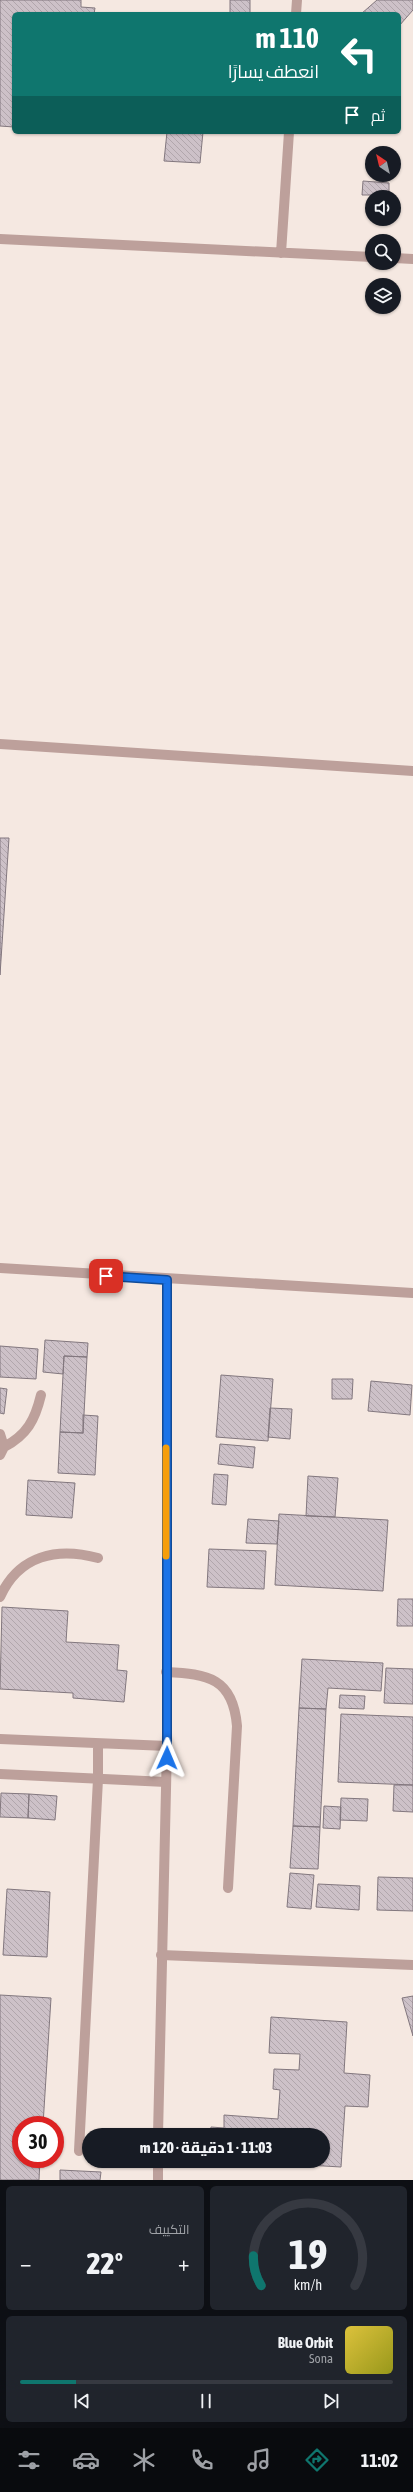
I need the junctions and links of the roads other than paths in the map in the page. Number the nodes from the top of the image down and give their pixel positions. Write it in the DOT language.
graph roads {
  1 [pos="296,0"];
  2 [pos="296,12"];
  3 [pos="289,134"];
  4 [pos="0,240"];
  5 [pos="281,253"];
  6 [pos="365,257"];
  7 [pos="401,258"];
  8 [pos="413,259"];
  9 [pos="0,744"];
  10 [pos="413,771"];
  11 [pos="0,1268"];
  12 [pos="167,1280"];
  13 [pos="413,1293"];
  14 [pos="41,1395"];
  15 [pos="0,1434"];
  16 [pos="2,1451"];
  17 [pos="98,1558"];
  18 [pos="0,1597"];
  19 [pos="166,1672"];
  20 [pos="0,1739"];
  21 [pos="98,1744"];
  22 [pos="167,1746"];
  23 [pos="0,1774"];
  24 [pos="98,1779"];
  25 [pos="166,1782"];
  26 [pos="228,1888"];
  27 [pos="162,1955"];
  28 [pos="413,1965"];
  29 [pos="158,2128"];
  30 [pos="79,2152"];
  31 [pos="158,2168"];
  32 [pos="158,2180"];
  1 -- 2 [label="street"];
  3 -- 5 [label="street"];
  4 -- 5 [label="street"];
  5 -- 6 [label="street"];
  7 -- 8 [label="street"];
  9 -- 10 [label="street"];
  11 -- 12 [label="street"];
  12 -- 13 [label="street"];
  12 -- 19 [label="street"];
  14 -- 16 [label="street"];
  15 -- 16 [label="street"];
  17 -- 18 [label="street"];
  19 -- 22 [label="street"];
  19 -- 26 [label="street"];
  20 -- 21 [label="street"];
  21 -- 22 [label="street"];
  21 -- 24 [label="street"];
  22 -- 25 [label="street"];
  23 -- 24 [label="street"];
  24 -- 25 [label="street"];
  24 -- 30 [label="street"];
  25 -- 27 [label="street"];
  27 -- 28 [label="street"];
  27 -- 29 [label="street"];
  31 -- 32 [label="street"];
}
